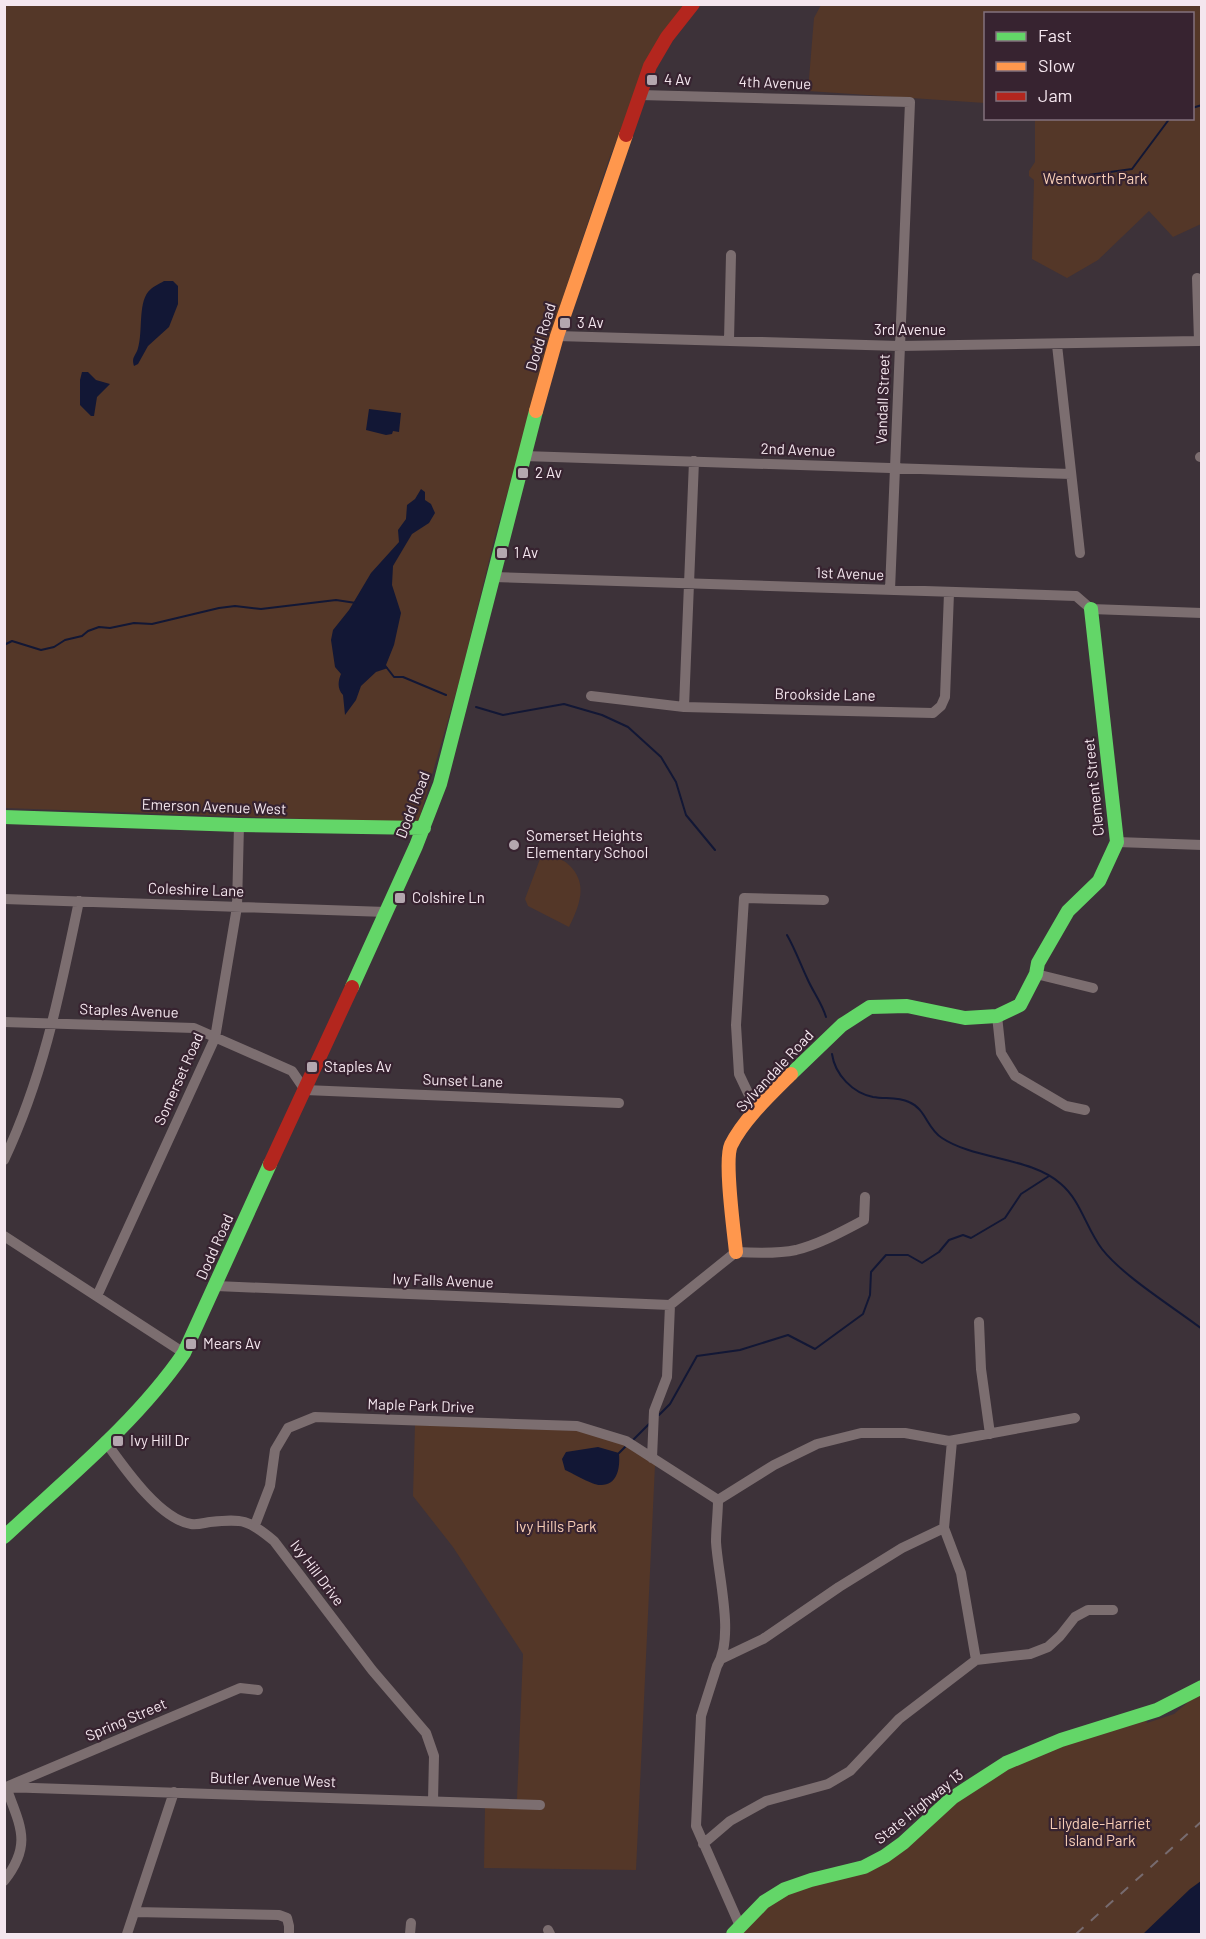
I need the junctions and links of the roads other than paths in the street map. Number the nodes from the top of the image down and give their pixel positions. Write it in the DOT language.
graph roads {
  1 [pos="693,4"];
  2 [pos="640,94"];
  3 [pos="910,102"];
  4 [pos="731,255"];
  5 [pos="1197,278"];
  6 [pos="557,336"];
  7 [pos="729,340"];
  8 [pos="900,345"];
  9 [pos="1057,345"];
  10 [pos="524,456"];
  11 [pos="694,461"];
  12 [pos="895,468"];
  13 [pos="1071,474"];
  14 [pos="1080,553"];
  15 [pos="493,577"];
  16 [pos="689,584"];
  17 [pos="890,590"];
  18 [pos="949,592"];
  19 [pos="1091,609"];
  20 [pos="1202,613"];
  21 [pos="591,696"];
  22 [pos="684,707"];
  23 [pos="4,817"];
  24 [pos="239,825"];
  25 [pos="424,828"];
  26 [pos="1117,842"];
  27 [pos="1202,845"];
  28 [pos="4,899"];
  29 [pos="824,900"];
  30 [pos="79,901"];
  31 [pos="237,907"];
  32 [pos="386,912"];
  33 [pos="1036,974"];
  34 [pos="1093,988"];
  35 [pos="997,1016"];
  36 [pos="4,1022"];
  37 [pos="54,1023"];
  38 [pos="215,1038"];
  39 [pos="305,1090"];
  40 [pos="619,1103"];
  41 [pos="760,1106"];
  42 [pos="1085,1110"];
  43 [pos="4,1160"];
  44 [pos="865,1197"];
  45 [pos="4,1236"];
  46 [pos="736,1252"];
  47 [pos="216,1286"];
  48 [pos="97,1296"];
  49 [pos="670,1305"];
  50 [pos="979,1322"];
  51 [pos="184,1353"];
  52 [pos="1075,1418"];
  53 [pos="990,1434"];
  54 [pos="105,1441"];
  55 [pos="949,1441"];
  56 [pos="652,1458"];
  57 [pos="718,1500"];
  58 [pos="255,1525"];
  59 [pos="944,1528"];
  60 [pos="4,1537"];
  61 [pos="1113,1610"];
  62 [pos="721,1659"];
  63 [pos="976,1660"];
  64 [pos="1202,1687"];
  65 [pos="258,1690"];
  66 [pos="5,1787"];
  67 [pos="174,1792"];
  68 [pos="433,1801"];
  69 [pos="540,1805"];
  70 [pos="703,1844"];
  71 [pos="4,1881"];
  72 [pos="135,1912"];
  73 [pos="737,1930"];
  74 [pos="128,1935"];
  75 [pos="289,1935"];
  1 -- 2 [label="street, Dodd Road"];
  2 -- 3 [label="street, 4th Avenue"];
  2 -- 6 [label="street, Dodd Road"];
  3 -- 8 [label="street, Vandall Street"];
  4 -- 7 [label="street"];
  5 -- 9 [label="street, 3rd Avenue"];
  6 -- 7 [label="street, 3rd Avenue"];
  6 -- 10 [label="street, Dodd Road"];
  7 -- 8 [label="street, 3rd Avenue"];
  8 -- 9 [label="street, 3rd Avenue"];
  8 -- 12 [label="street, Vandall Street"];
  9 -- 13 [label="street"];
  10 -- 11 [label="street, 2nd Avenue"];
  10 -- 15 [label="street, Dodd Road"];
  11 -- 12 [label="street, 2nd Avenue"];
  11 -- 16 [label="street"];
  12 -- 13 [label="street, 2nd Avenue"];
  12 -- 17 [label="street, Vandall Street"];
  13 -- 14 [label="street"];
  15 -- 16 [label="street, 1st Avenue"];
  15 -- 25 [label="street, Dodd Road"];
  16 -- 17 [label="street, 1st Avenue"];
  16 -- 22 [label="street"];
  17 -- 18 [label="street, 1st Avenue"];
  18 -- 19 [label="street, 1st Avenue"];
  18 -- 22 [label="street, Brookside Lane"];
  19 -- 20 [label="street, 1st Avenue"];
  19 -- 26 [label="street, Clement Street"];
  21 -- 22 [label="street, Brookside Lane"];
  23 -- 24 [label="street, Emerson Avenue West"];
  24 -- 25 [label="street, Emerson Avenue West"];
  24 -- 31 [label="street, Somerset Road"];
  25 -- 32 [label="street, Dodd Road"];
  26 -- 27 [label="street"];
  26 -- 33 [label="street, Clement Street"];
  28 -- 30 [label="street, Coleshire Lane"];
  29 -- 41 [label="street"];
  30 -- 31 [label="street, Coleshire Lane"];
  30 -- 37 [label="street"];
  31 -- 32 [label="street, Coleshire Lane"];
  31 -- 38 [label="street, Somerset Road"];
  32 -- 39 [label="street, Dodd Road"];
  33 -- 34 [label="street"];
  33 -- 35 [label="street, Sylvandale Road"];
  35 -- 41 [label="street, Sylvandale Road"];
  35 -- 42 [label="street"];
  36 -- 37 [label="street, Staples Avenue"];
  37 -- 38 [label="street, Staples Avenue"];
  37 -- 43 [label="street"];
  38 -- 39 [label="street, Staples Avenue"];
  38 -- 48 [label="street, Somerset Road"];
  39 -- 40 [label="street, Sunset Lane"];
  39 -- 47 [label="street, Dodd Road"];
  41 -- 46 [label="street, Sylvandale Road"];
  44 -- 46 [label="street"];
  45 -- 48 [label="street"];
  46 -- 49 [label="street"];
  47 -- 49 [label="street, Ivy Falls Avenue"];
  47 -- 51 [label="street, Dodd Road"];
  48 -- 51 [label="street"];
  49 -- 56 [label="street"];
  50 -- 53 [label="street"];
  51 -- 54 [label="street, Dodd Road"];
  52 -- 53 [label="street"];
  53 -- 55 [label="street"];
  54 -- 58 [label="street"];
  54 -- 60 [label="street, Dodd Road"];
  55 -- 57 [label="street"];
  55 -- 59 [label="street"];
  56 -- 57 [label="street"];
  56 -- 58 [label="street, Maple Park Drive"];
  57 -- 62 [label="street"];
  58 -- 68 [label="street, Ivy Hill Drive"];
  59 -- 62 [label="street"];
  59 -- 63 [label="street"];
  61 -- 63 [label="street"];
  62 -- 70 [label="street"];
  63 -- 70 [label="street"];
  64 -- 73 [label="street, State Highway 13"];
  65 -- 66 [label="street, Spring Street"];
  66 -- 67 [label="street, Butler Avenue West"];
  66 -- 71 [label="street"];
  67 -- 68 [label="street, Butler Avenue West"];
  67 -- 72 [label="street"];
  68 -- 69 [label="street, Butler Avenue West"];
  70 -- 73 [label="street"];
  72 -- 74 [label="street"];
  72 -- 75 [label="street"];
}
